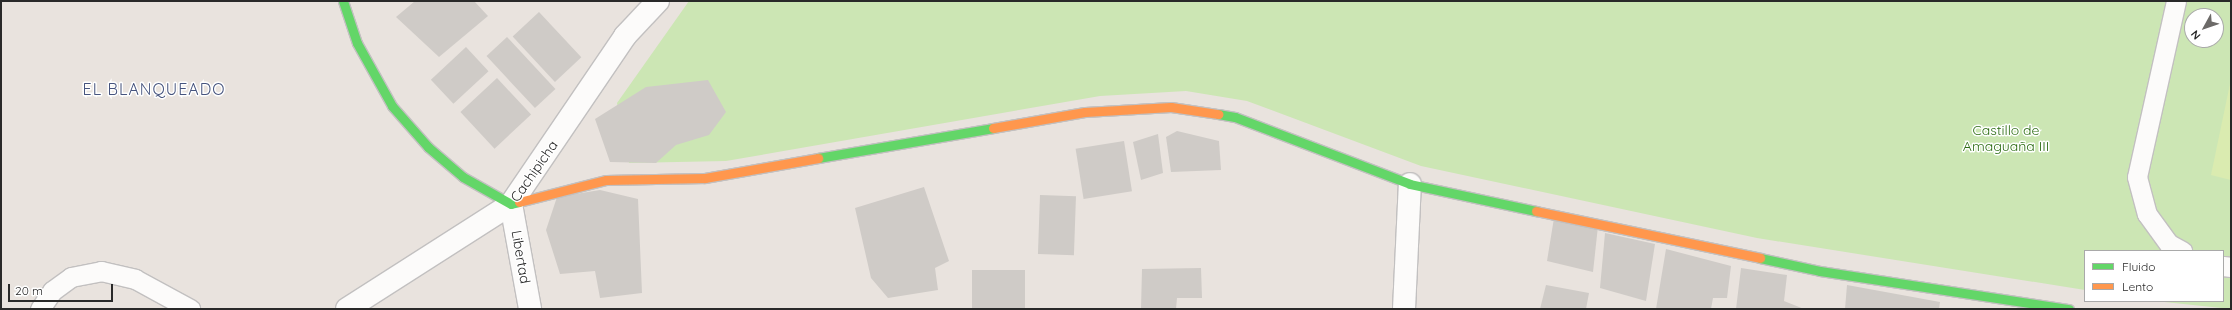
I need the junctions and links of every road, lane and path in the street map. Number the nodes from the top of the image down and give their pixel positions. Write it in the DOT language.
graph roads {
  1 [pos="343,1"];
  2 [pos="658,1"];
  3 [pos="2176,1"];
  4 [pos="1410,184"];
  5 [pos="512,204"];
  6 [pos="2180,250"];
  7 [pos="40,309"];
  8 [pos="190,309"];
  9 [pos="347,309"];
  10 [pos="530,309"];
  11 [pos="1404,309"];
  12 [pos="2068,309"];
  1 -- 5 [label="street"];
  2 -- 5 [label="street, Cachipicha"];
  3 -- 6 [label="lane"];
  4 -- 5 [label="street"];
  4 -- 11 [label="street"];
  4 -- 12 [label="street"];
  5 -- 9 [label="street, Cachipicha"];
  5 -- 10 [label="street, Libertad"];
  7 -- 8 [label="lane"];
}
